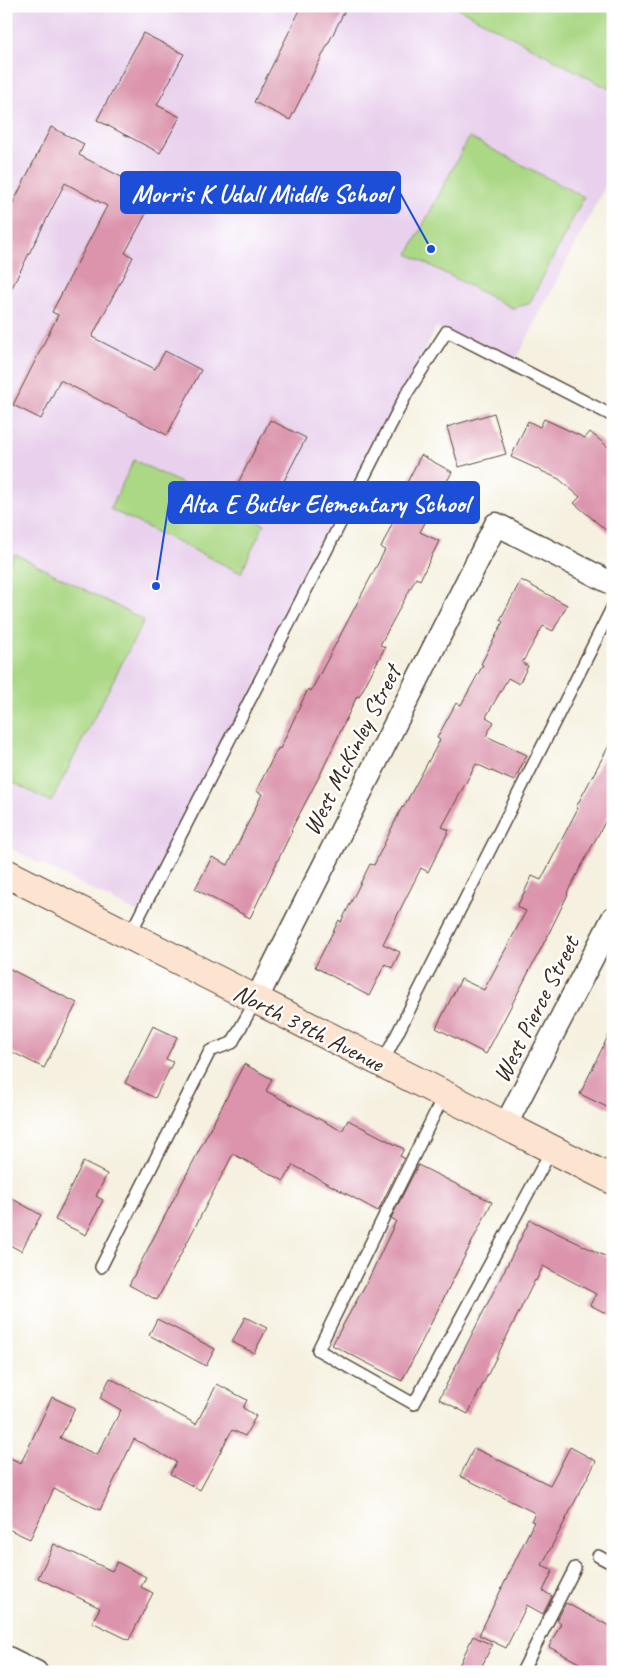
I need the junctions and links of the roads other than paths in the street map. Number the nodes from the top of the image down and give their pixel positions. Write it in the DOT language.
graph roads {
  1 [pos="613,416"];
  2 [pos="613,584"];
  3 [pos="613,606"];
  4 [pos="6,873"];
  5 [pos="613,918"];
  6 [pos="129,936"];
  7 [pos="256,1000"];
  8 [pos="382,1064"];
  9 [pos="444,1095"];
  10 [pos="506,1126"];
  11 [pos="552,1149"];
  12 [pos="613,1180"];
  13 [pos="101,1267"];
  14 [pos="598,1556"];
  15 [pos="613,1564"];
  16 [pos="575,1568"];
  17 [pos="6,1657"];
  18 [pos="36,1672"];
  19 [pos="522,1672"];
  1 -- 6 [label="lane"];
  2 -- 7 [label="street, West McKinley Street"];
  3 -- 8 [label="lane"];
  4 -- 6 [label="street, North 39th Avenue"];
  5 -- 10 [label="street, West Pierce Street"];
  6 -- 7 [label="street, North 39th Avenue"];
  7 -- 8 [label="street, North 39th Avenue"];
  7 -- 13 [label="lane"];
  8 -- 9 [label="street, North 39th Avenue"];
  9 -- 10 [label="street, North 39th Avenue"];
  9 -- 11 [label="lane"];
  10 -- 11 [label="street, North 39th Avenue"];
  11 -- 12 [label="street, North 39th Avenue"];
  14 -- 15 [label="lane"];
  16 -- 19 [label="lane"];
  17 -- 18 [label="street"];
}
